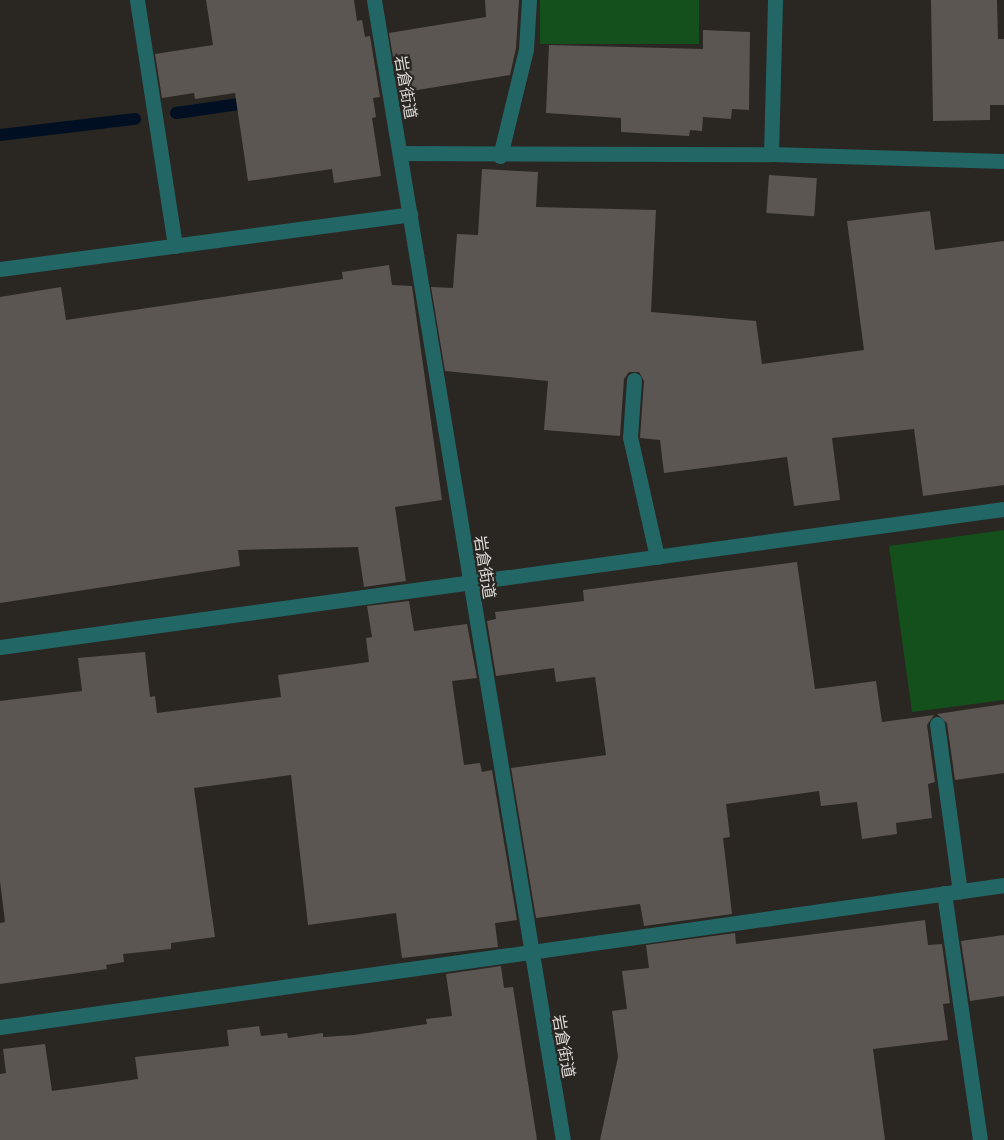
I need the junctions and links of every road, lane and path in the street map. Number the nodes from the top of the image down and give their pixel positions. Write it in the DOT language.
graph roads {
  1 [pos="137,0"];
  2 [pos="374,0"];
  3 [pos="529,0"];
  4 [pos="775,0"];
  5 [pos="400,153"];
  6 [pos="771,154"];
  7 [pos="500,156"];
  8 [pos="1004,160"];
  9 [pos="410,214"];
  10 [pos="176,246"];
  11 [pos="0,269"];
  12 [pos="634,380"];
  13 [pos="1004,509"];
  14 [pos="657,557"];
  15 [pos="470,582"];
  16 [pos="0,647"];
  17 [pos="938,724"];
  18 [pos="1004,885"];
  19 [pos="960,891"];
  20 [pos="944,893"];
  21 [pos="530,951"];
  22 [pos="0,1027"];
  23 [pos="563,1140"];
  24 [pos="980,1140"];
  1 -- 10 [label="street"];
  2 -- 5 [label="street, 岩倉街道"];
  3 -- 7 [label="street"];
  4 -- 6 [label="street"];
  5 -- 7 [label="street"];
  5 -- 9 [label="street, 岩倉街道"];
  6 -- 7 [label="street"];
  6 -- 8 [label="street"];
  9 -- 10 [label="street"];
  9 -- 15 [label="street, 岩倉街道"];
  10 -- 11 [label="street"];
  12 -- 14 [label="street"];
  13 -- 14 [label="street"];
  14 -- 15 [label="street"];
  15 -- 16 [label="street"];
  15 -- 21 [label="street, 岩倉街道"];
  17 -- 19 [label="street"];
  18 -- 19 [label="street"];
  19 -- 20 [label="street"];
  20 -- 21 [label="street"];
  20 -- 24 [label="street"];
  21 -- 22 [label="street"];
  21 -- 23 [label="street, 岩倉街道"];
}
